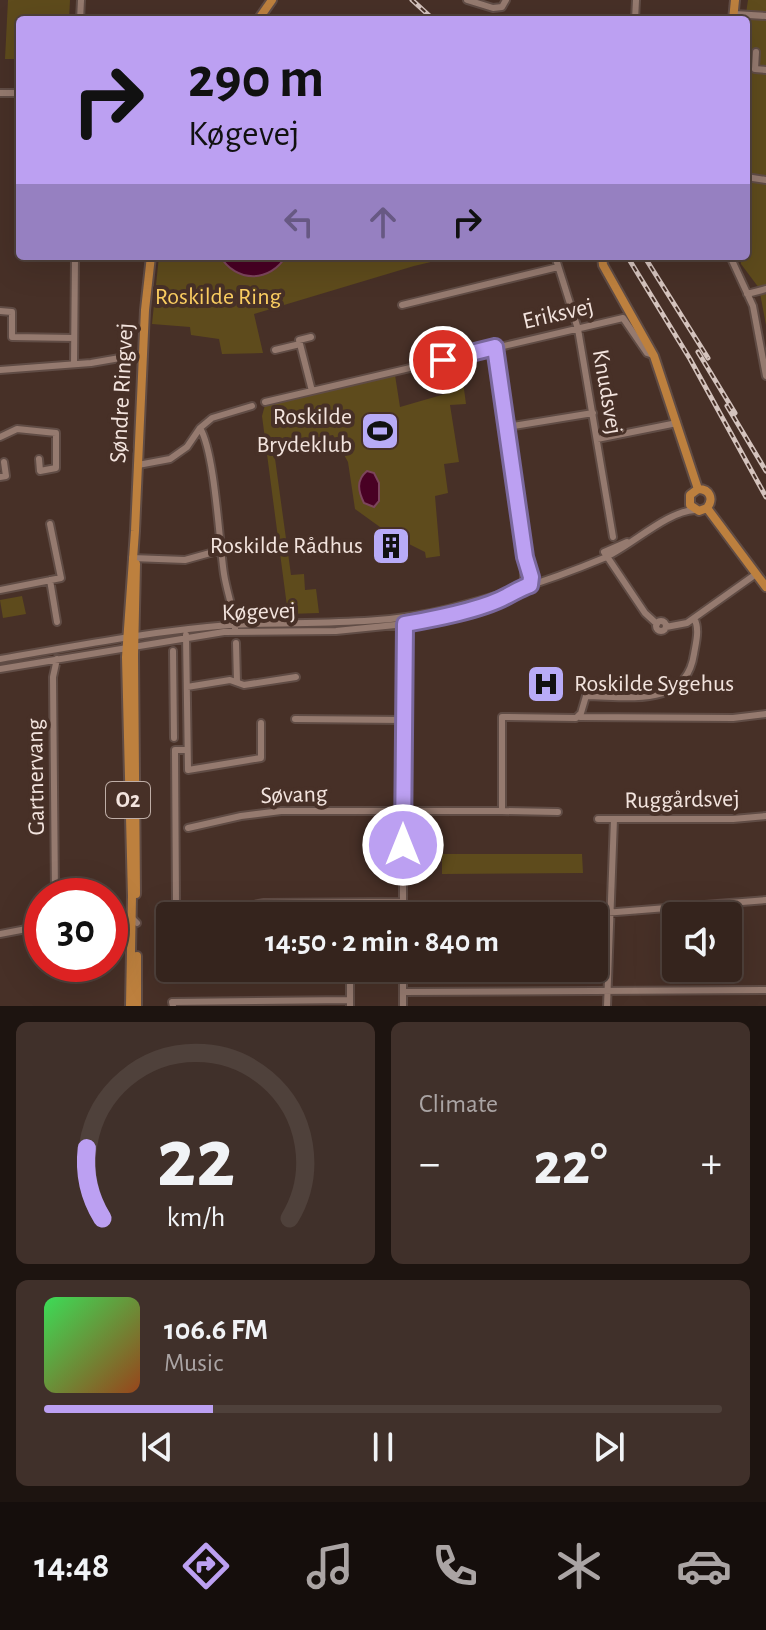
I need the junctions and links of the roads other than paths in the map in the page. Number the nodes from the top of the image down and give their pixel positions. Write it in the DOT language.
graph roads {
  1 [pos="467,0"];
  2 [pos="506,0"];
  3 [pos="756,52"];
  4 [pos="766,70"];
  5 [pos="75,260"];
  6 [pos="151,260"];
  7 [pos="556,260"];
  8 [pos="602,260"];
  9 [pos="732,260"];
  10 [pos="558,267"];
  11 [pos="766,289"];
  12 [pos="747,294"];
  13 [pos="402,305"];
  14 [pos="0,311"];
  15 [pos="578,329"];
  16 [pos="311,337"];
  17 [pos="74,338"];
  18 [pos="300,344"];
  19 [pos="495,347"];
  20 [pos="275,350"];
  21 [pos="143,354"];
  22 [pos="654,356"];
  23 [pos="74,364"];
  24 [pos="765,365"];
  25 [pos="0,370"];
  26 [pos="766,376"];
  27 [pos="312,391"];
  28 [pos="265,402"];
  29 [pos="252,406"];
  30 [pos="593,413"];
  31 [pos="677,423"];
  32 [pos="507,427"];
  33 [pos="200,428"];
  34 [pos="0,437"];
  35 [pos="597,439"];
  36 [pos="39,459"];
  37 [pos="4,462"];
  38 [pos="138,465"];
  39 [pos="0,477"];
  40 [pos="698,489"];
  41 [pos="689,500"];
  42 [pos="707,508"];
  43 [pos="695,510"];
  44 [pos="668,520"];
  45 [pos="50,524"];
  46 [pos="613,537"];
  47 [pos="221,550"];
  48 [pos="606,554"];
  49 [pos="134,558"];
  50 [pos="756,574"];
  51 [pos="50,580"];
  52 [pos="530,585"];
  53 [pos="766,587"];
  54 [pos="0,590"];
  55 [pos="694,618"];
  56 [pos="402,621"];
  57 [pos="57,622"];
  58 [pos="235,628"];
  59 [pos="186,633"];
  60 [pos="131,636"];
  61 [pos="236,643"];
  62 [pos="130,646"];
  63 [pos="173,651"];
  64 [pos="0,659"];
  65 [pos="57,659"];
  66 [pos="174,661"];
  67 [pos="186,661"];
  68 [pos="0,669"];
  69 [pos="296,677"];
  70 [pos="237,682"];
  71 [pos="187,687"];
  72 [pos="766,714"];
  73 [pos="580,717"];
  74 [pos="295,719"];
  75 [pos="403,720"];
  76 [pos="261,723"];
  77 [pos="174,738"];
  78 [pos="187,750"];
  79 [pos="403,811"];
  80 [pos="502,811"];
  81 [pos="558,812"];
  82 [pos="766,816"];
  83 [pos="598,819"];
  84 [pos="614,819"];
  85 [pos="188,828"];
  86 [pos="55,878"];
  87 [pos="766,900"];
  88 [pos="176,902"];
  89 [pos="403,902"];
  90 [pos="608,913"];
  91 [pos="611,913"];
  92 [pos="128,920"];
  93 [pos="134,920"];
  94 [pos="24,929"];
  95 [pos="0,934"];
  96 [pos="350,982"];
  97 [pos="403,982"];
  98 [pos="608,990"];
  99 [pos="766,990"];
  100 [pos="403,992"];
  101 [pos="302,1003"];
  102 [pos="350,1003"];
  103 [pos="130,1006"];
  104 [pos="137,1006"];
  105 [pos="173,1006"];
  106 [pos="403,1006"];
  107 [pos="607,1006"];
  1 -- 2 [label="street"];
  3 -- 4 [label="street"];
  5 -- 17 [label="street"];
  6 -- 21 [label="main road, Søndre Ringvej / O2"];
  7 -- 10 [label="street, Knudsvej"];
  8 -- 22 [label="main road"];
  9 -- 12 [label="street"];
  10 -- 13 [label="street"];
  10 -- 15 [label="street, Knudsvej"];
  11 -- 12 [label="street"];
  12 -- 24 [label="street"];
  14 -- 17 [label="street"];
  15 -- 19 [label="street, Eriksvej"];
  15 -- 22 [label="street, Eriksvej"];
  15 -- 30 [label="street, Knudsvej"];
  16 -- 18 [label="street"];
  17 -- 23 [label="street"];
  18 -- 20 [label="street"];
  18 -- 27 [label="street"];
  19 -- 27 [label="street, Eriksvej"];
  19 -- 32 [label="street"];
  21 -- 23 [label="street"];
  21 -- 38 [label="main road, Søndre Ringvej / O2"];
  22 -- 31 [label="main road"];
  23 -- 25 [label="street"];
  24 -- 26 [label="street"];
  27 -- 28 [label="street, Eriksvej"];
  29 -- 33 [label="street"];
  30 -- 32 [label="street"];
  30 -- 35 [label="street, Knudsvej"];
  31 -- 35 [label="street"];
  31 -- 40 [label="main road"];
  32 -- 52 [label="street"];
  33 -- 38 [label="street"];
  33 -- 47 [label="street"];
  34 -- 36 [label="street"];
  35 -- 46 [label="street, Knudsvej"];
  37 -- 39 [label="street"];
  38 -- 49 [label="main road, Søndre Ringvej / O2"];
  40 -- 41 [label="main road"];
  40 -- 42 [label="main road"];
  41 -- 43 [label="main road"];
  41 -- 44 [label="street, Køgevej"];
  42 -- 43 [label="main road"];
  42 -- 50 [label="main road"];
  43 -- 44 [label="street, Køgevej"];
  44 -- 48 [label="street, Køgevej"];
  45 -- 51 [label="street"];
  47 -- 49 [label="street"];
  47 -- 58 [label="street"];
  48 -- 52 [label="street, Køgevej"];
  48 -- 55 [label="street"];
  49 -- 60 [label="main road, Søndre Ringvej / O2"];
  50 -- 53 [label="main road"];
  50 -- 55 [label="street"];
  51 -- 54 [label="street"];
  51 -- 57 [label="street"];
  52 -- 56 [label="street, Køgevej"];
  55 -- 73 [label="street"];
  56 -- 58 [label="street, Køgevej"];
  56 -- 75 [label="street"];
  58 -- 59 [label="street, Køgevej"];
  59 -- 60 [label="street, Køgevej"];
  59 -- 62 [label="street, Køgevej"];
  59 -- 67 [label="street"];
  60 -- 62 [label="main road, O2"];
  60 -- 64 [label="street, Køgevej"];
  61 -- 70 [label="street"];
  62 -- 65 [label="street, Køgevej"];
  62 -- 93 [label="main road, O2"];
  62 -- 93 [label="main road, O2"];
  63 -- 66 [label="street"];
  65 -- 68 [label="street, Køgevej"];
  65 -- 86 [label="street, Gartnervang"];
  66 -- 67 [label="street"];
  66 -- 77 [label="street"];
  67 -- 71 [label="street"];
  69 -- 70 [label="street"];
  70 -- 71 [label="street"];
  71 -- 78 [label="street"];
  72 -- 73 [label="street"];
  73 -- 80 [label="street"];
  74 -- 75 [label="street"];
  75 -- 79 [label="street"];
  76 -- 78 [label="street"];
  78 -- 88 [label="street"];
  79 -- 80 [label="street, Søvang"];
  79 -- 85 [label="street, Søvang"];
  79 -- 89 [label="street"];
  80 -- 81 [label="street, Søvang"];
  82 -- 84 [label="street, Ruggårdsvej"];
  83 -- 84 [label="street, Ruggårdsvej"];
  84 -- 91 [label="street"];
  87 -- 91 [label="street"];
  90 -- 91 [label="street"];
  91 -- 98 [label="street"];
  92 -- 93 [label="street"];
  93 -- 103 [label="main road, O2"];
  93 -- 104 [label="main road, O2"];
  94 -- 95 [label="street"];
  96 -- 102 [label="street"];
  97 -- 100 [label="street"];
  98 -- 99 [label="street"];
  98 -- 100 [label="street"];
  98 -- 107 [label="street"];
  100 -- 106 [label="street"];
  101 -- 102 [label="street"];
  101 -- 105 [label="street"];
}
